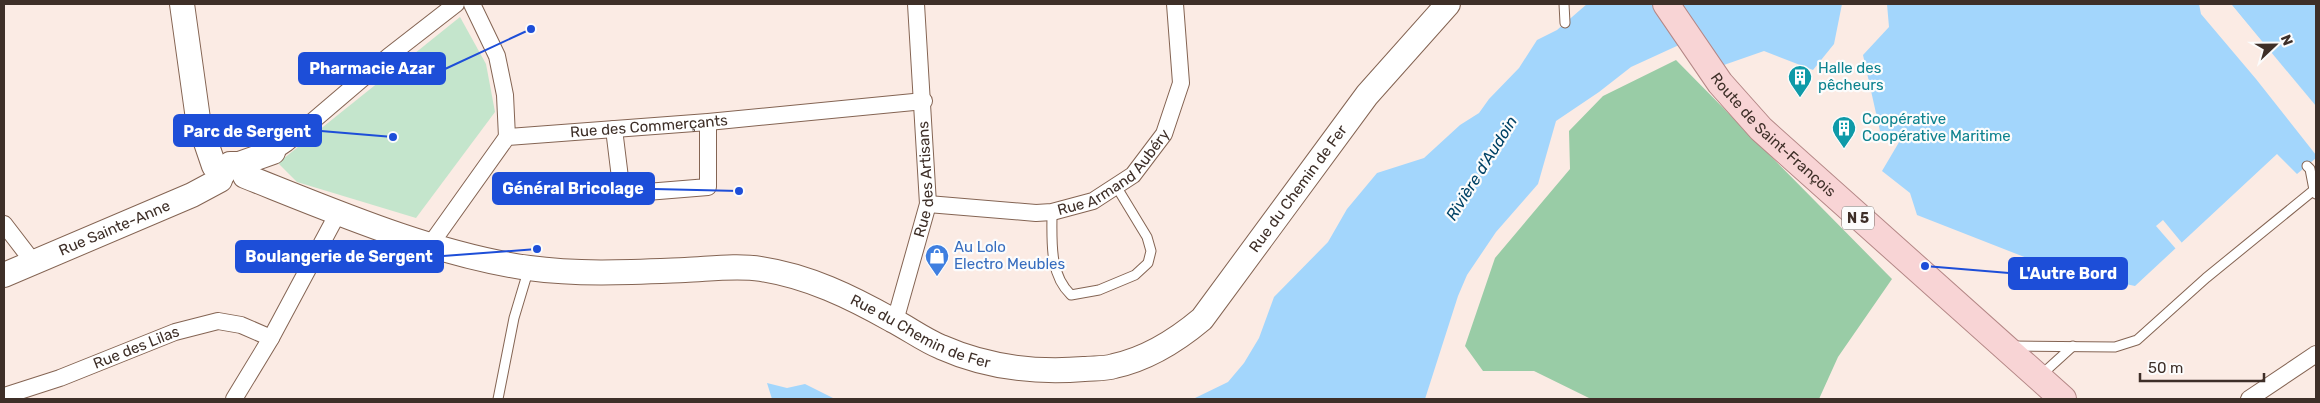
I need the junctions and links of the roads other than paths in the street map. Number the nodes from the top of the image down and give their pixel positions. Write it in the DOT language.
graph roads {
  1 [pos="182,4"];
  2 [pos="456,4"];
  3 [pos="472,4"];
  4 [pos="916,4"];
  5 [pos="1175,4"];
  6 [pos="1448,4"];
  7 [pos="1564,4"];
  8 [pos="1671,11"];
  9 [pos="1565,23"];
  10 [pos="924,101"];
  11 [pos="708,122"];
  12 [pos="614,129"];
  13 [pos="507,137"];
  14 [pos="273,152"];
  15 [pos="2308,166"];
  16 [pos="233,175"];
  17 [pos="1116,186"];
  18 [pos="2315,192"];
  19 [pos="928,204"];
  20 [pos="1052,212"];
  21 [pos="338,213"];
  22 [pos="4,224"];
  23 [pos="430,244"];
  24 [pos="34,263"];
  25 [pos="530,268"];
  26 [pos="4,276"];
  27 [pos="895,321"];
  28 [pos="271,338"];
  29 [pos="2002,346"];
  30 [pos="2073,346"];
  31 [pos="2316,354"];
  32 [pos="2038,378"];
  33 [pos="4,396"];
  34 [pos="234,399"];
  35 [pos="498,399"];
  36 [pos="2063,399"];
  37 [pos="2249,399"];
  1 -- 16 [label="main road"];
  2 -- 14 [label="street"];
  3 -- 13 [label="street"];
  4 -- 10 [label="street, Rue des Artisans"];
  5 -- 17 [label="street, Rue Armand Aubéry"];
  6 -- 27 [label="main road, Rue du Chemin de Fer"];
  7 -- 9 [label="lane"];
  8 -- 29 [label="main road, Route de Saint-François / N 5"];
  10 -- 11 [label="street, Rue des Commerçants"];
  10 -- 19 [label="street, Rue des Artisans"];
  11 -- 12 [label="street, Rue des Commerçants"];
  11 -- 12 [label="street"];
  12 -- 13 [label="street, Rue des Commerçants"];
  13 -- 23 [label="street"];
  14 -- 16 [label="main road, Rue Sainte-Anne"];
  15 -- 18 [label="lane"];
  16 -- 21 [label="main road, Rue du Chemin de Fer"];
  16 -- 24 [label="main road, Rue Sainte-Anne"];
  17 -- 20 [label="street, Rue Armand Aubéry"];
  17 -- 20 [label="lane"];
  18 -- 30 [label="lane"];
  19 -- 20 [label="street, Rue Armand Aubéry"];
  19 -- 27 [label="street, Rue des Artisans"];
  21 -- 23 [label="main road, Rue du Chemin de Fer"];
  21 -- 28 [label="street"];
  22 -- 24 [label="street"];
  23 -- 25 [label="main road, Rue du Chemin de Fer"];
  24 -- 26 [label="main road, Rue Sainte-Anne"];
  25 -- 27 [label="main road, Rue du Chemin de Fer"];
  25 -- 35 [label="lane"];
  28 -- 33 [label="street, Rue des Lilas"];
  28 -- 34 [label="street"];
  29 -- 30 [label="lane"];
  29 -- 32 [label="main road, Route de Saint-François / N 5"];
  30 -- 32 [label="lane"];
  31 -- 37 [label="street"];
  32 -- 36 [label="main road, Route de Saint-François / N 5"];
}
